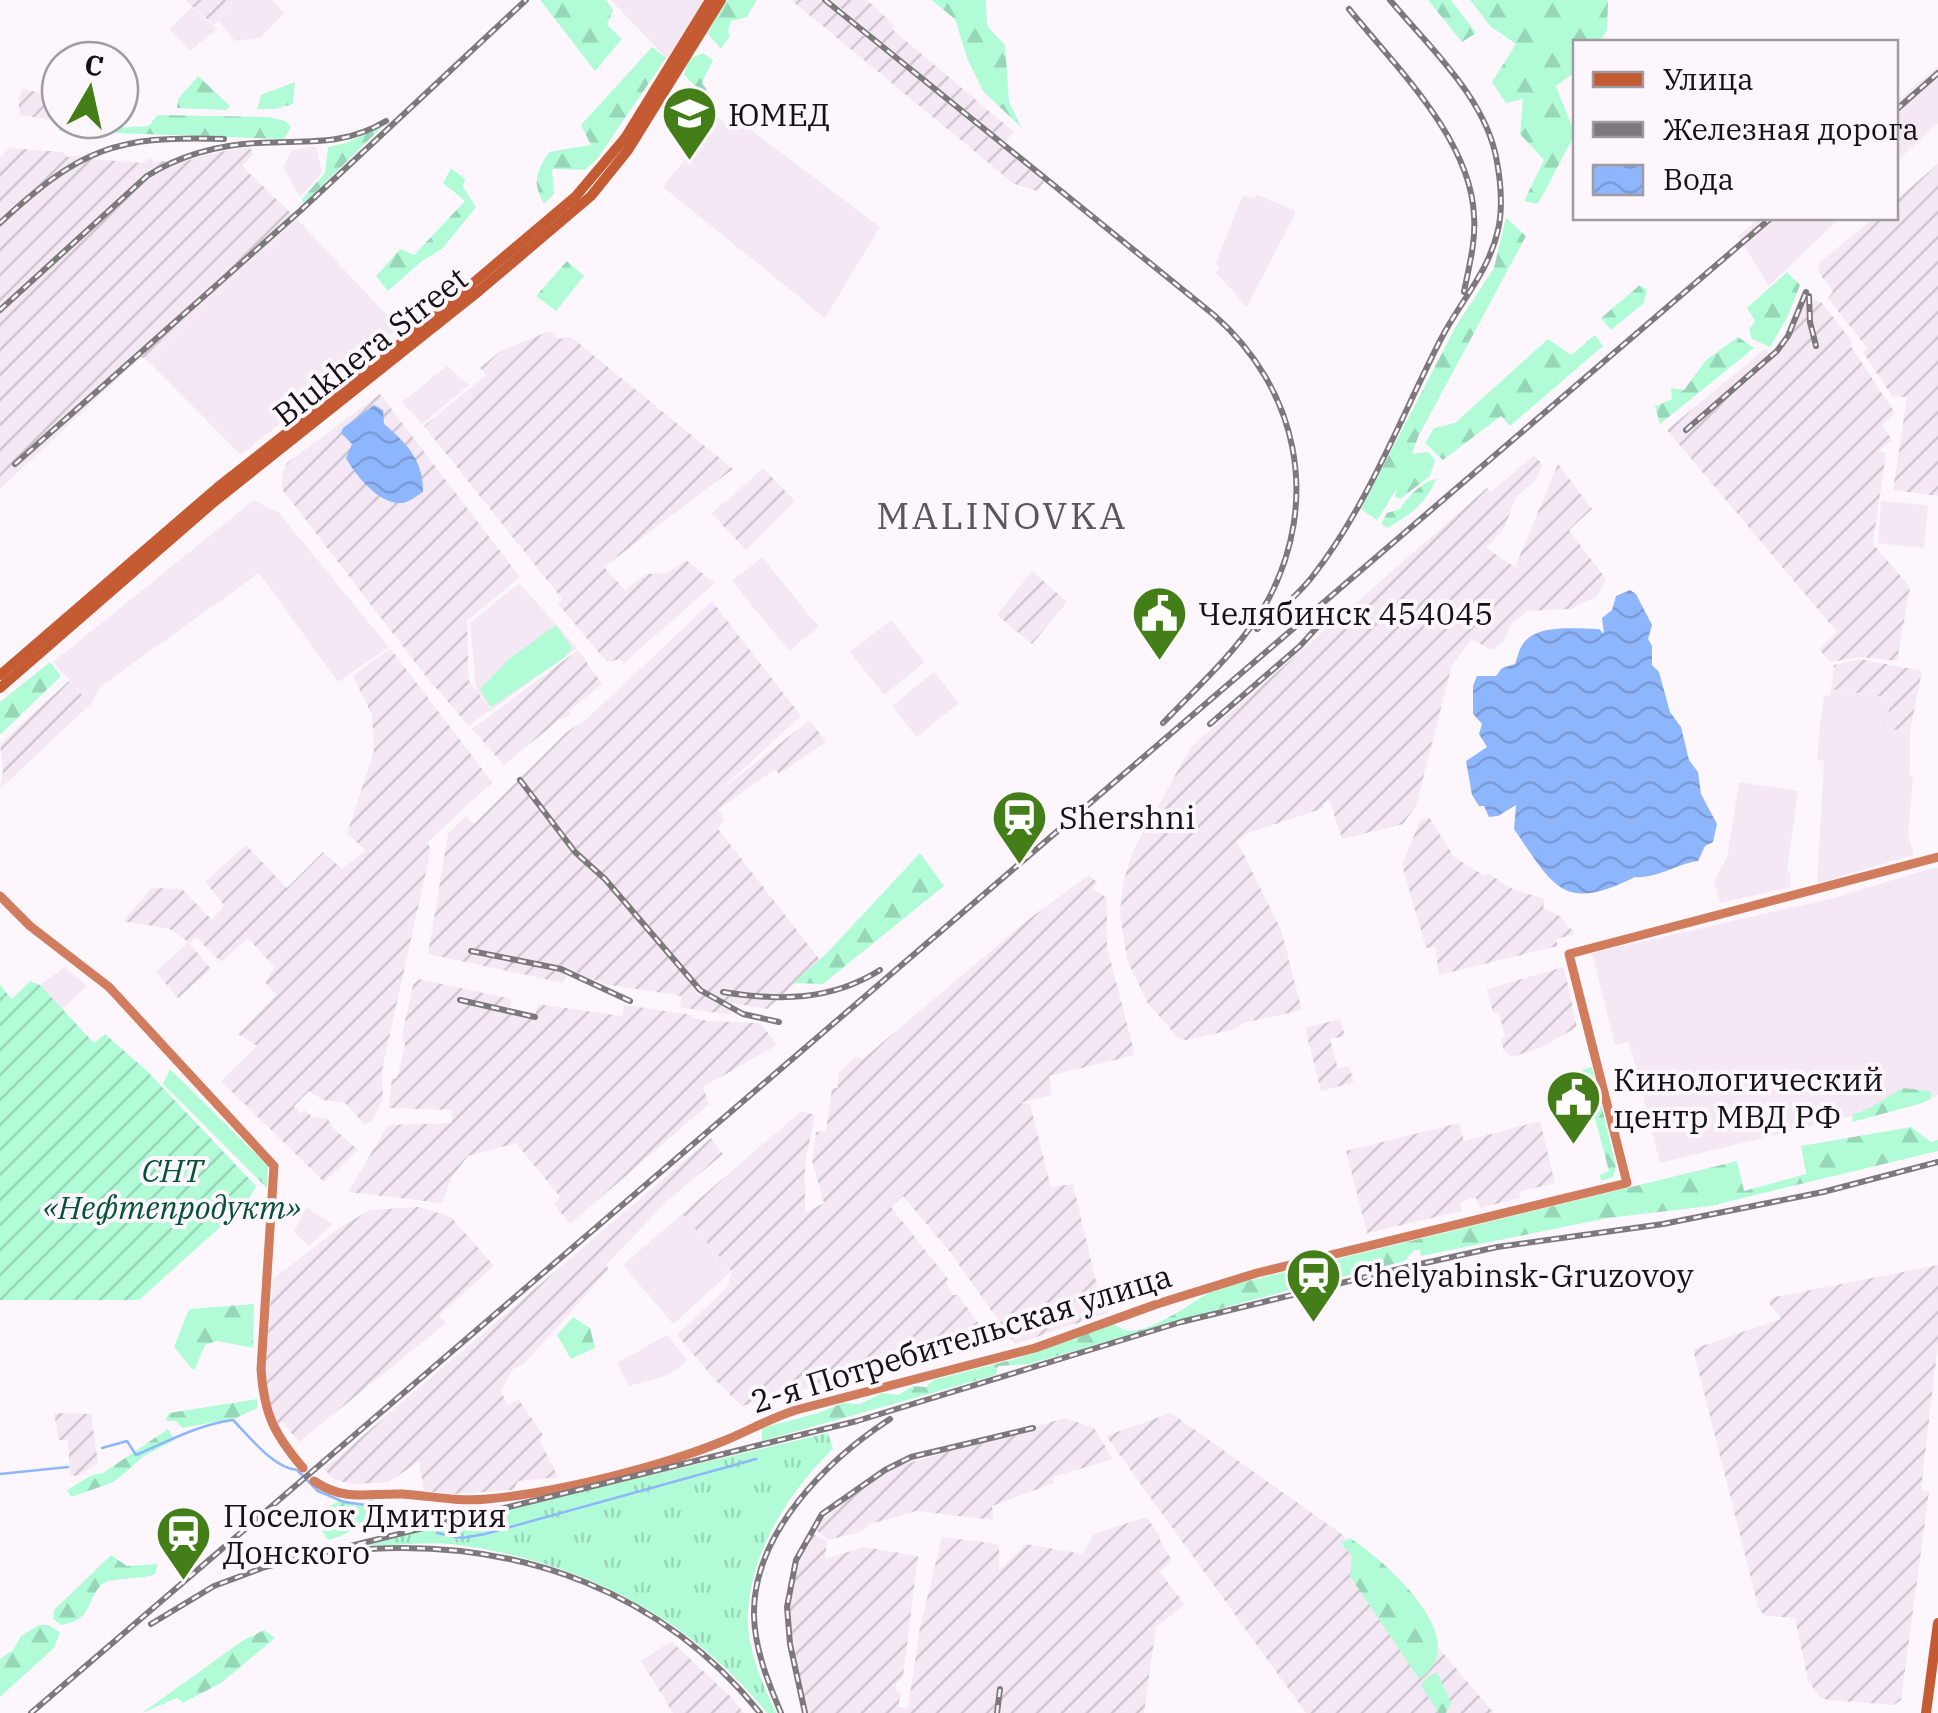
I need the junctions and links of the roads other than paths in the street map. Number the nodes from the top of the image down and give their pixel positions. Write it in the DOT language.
graph roads {
  1 [pos="710,0"];
  2 [pos="721,0"];
  3 [pos="416,335"];
  4 [pos="0,675"];
  5 [pos="0,688"];
  6 [pos="1938,857"];
  7 [pos="0,896"];
  8 [pos="303,1468"];
  9 [pos="314,1481"];
  10 [pos="1938,1623"];
  11 [pos="1926,1713"];
  1 -- 3 [label="main road, Blukhera Street"];
  2 -- 3 [label="main road, Blukhera Street"];
  3 -- 4 [label="main road, Blukhera Street"];
  3 -- 5 [label="main road, Blukhera Street"];
  6 -- 9 [label="street, 2-я Потребительская улица"];
  7 -- 8 [label="street"];
  10 -- 11 [label="main road"];
}
